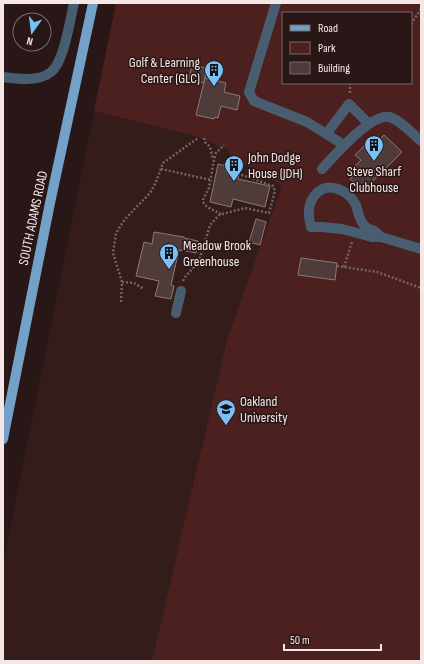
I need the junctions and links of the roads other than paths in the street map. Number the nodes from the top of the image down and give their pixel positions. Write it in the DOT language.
graph roads {
  1 [pos="74,3"];
  2 [pos="93,3"];
  3 [pos="276,3"];
  4 [pos="3,77"];
  5 [pos="370,124"];
  6 [pos="327,133"];
  7 [pos="421,141"];
  8 [pos="344,145"];
  9 [pos="322,169"];
  10 [pos="381,237"];
  11 [pos="421,249"];
  12 [pos="181,291"];
  13 [pos="176,313"];
  14 [pos="3,439"];
  1 -- 4 [label="street"];
  2 -- 14 [label="main road, SOUTH ADAMS ROAD"];
  3 -- 6 [label="street"];
  5 -- 6 [label="street"];
  5 -- 7 [label="street"];
  5 -- 8 [label="street"];
  6 -- 8 [label="street"];
  8 -- 9 [label="street"];
  10 -- 10 [label="street"];
  10 -- 11 [label="street"];
  12 -- 13 [label="street"];
}
